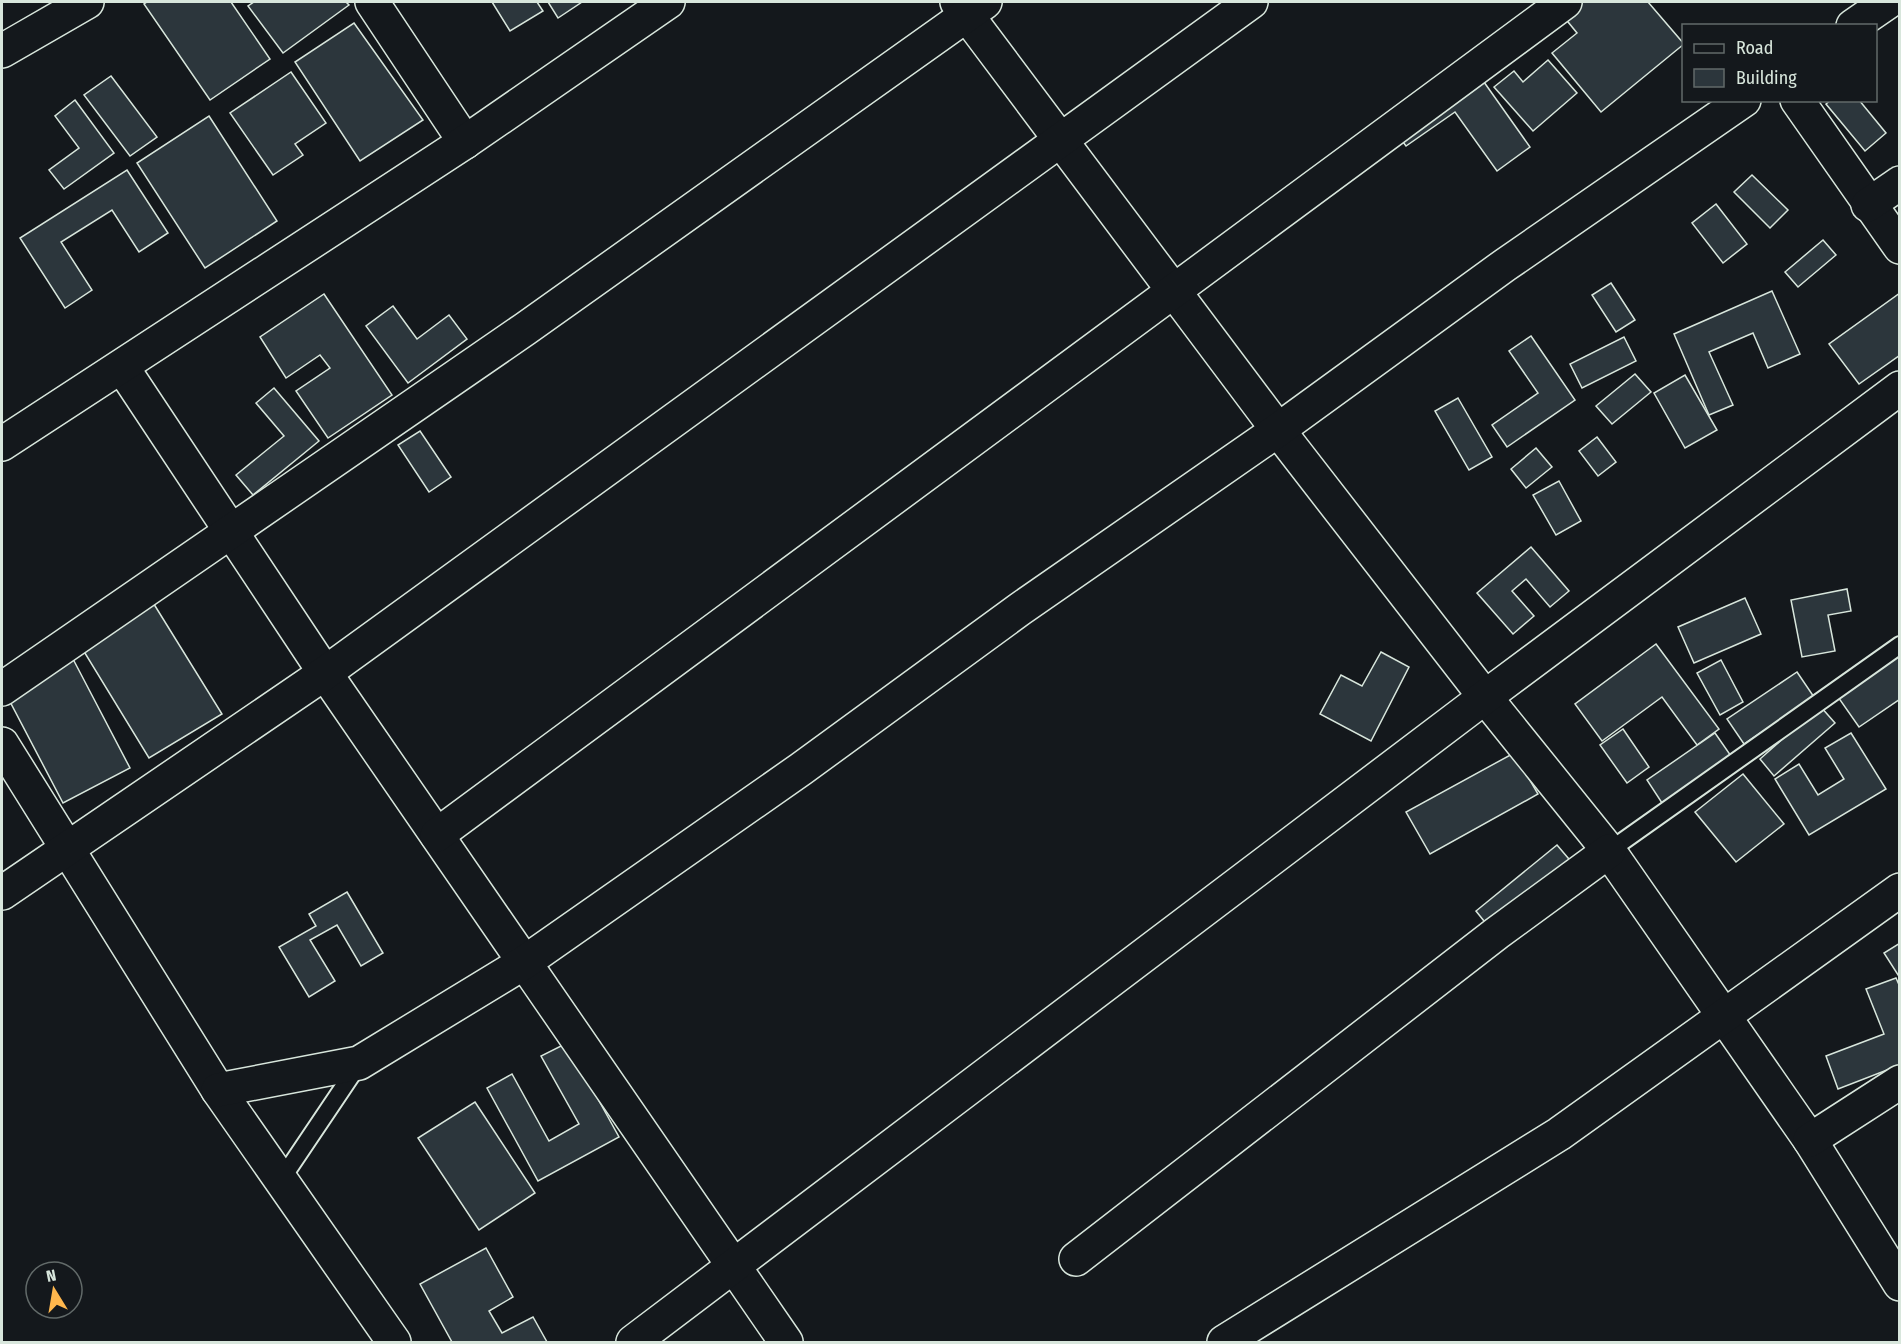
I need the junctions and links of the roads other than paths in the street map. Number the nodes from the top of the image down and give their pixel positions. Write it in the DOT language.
graph roads {
  1 [pos="87,2"];
  2 [pos="372,2"];
  3 [pos="668,2"];
  4 [pos="1251,2"];
  5 [pos="1565,2"];
  6 [pos="1888,2"];
  7 [pos="970,6"];
  8 [pos="1856,24"];
  9 [pos="2,51"];
  10 [pos="1741,102"];
  11 [pos="1798,102"];
  12 [pos="1060,137"];
  13 [pos="465,142"];
  14 [pos="1899,183"];
  15 [pos="1868,205"];
  16 [pos="1899,247"];
  17 [pos="1176,291"];
  18 [pos="122,367"];
  19 [pos="1899,388"];
  20 [pos="1278,430"];
  21 [pos="2,444"];
  22 [pos="230,532"];
  23 [pos="1899,645"];
  24 [pos="325,673"];
  25 [pos="2,689"];
  26 [pos="1485,697"];
  27 [pos="2,744"];
  28 [pos="437,835"];
  29 [pos="66,850"];
  30 [pos="1609,851"];
  31 [pos="1899,890"];
  32 [pos="2,893"];
  33 [pos="525,962"];
  34 [pos="1722,1016"];
  35 [pos="359,1063"];
  36 [pos="1899,1082"];
  37 [pos="218,1090"];
  38 [pos="1810,1140"];
  39 [pos="281,1180"];
  40 [pos="1076,1258"];
  41 [pos="732,1267"];
  42 [pos="1899,1284"];
  43 [pos="394,1342"];
  44 [pos="633,1342"];
  45 [pos="786,1342"];
  46 [pos="1224,1342"];
  1 -- 9 [label="street"];
  2 -- 13 [label="street"];
  3 -- 13 [label="street"];
  4 -- 12 [label="street"];
  5 -- 17 [label="street"];
  6 -- 8 [label="street"];
  7 -- 12 [label="street"];
  7 -- 22 [label="street"];
  10 -- 20 [label="street"];
  11 -- 15 [label="street"];
  12 -- 17 [label="street"];
  12 -- 24 [label="street"];
  13 -- 18 [label="street"];
  14 -- 15 [label="street"];
  15 -- 16 [label="street"];
  17 -- 20 [label="street"];
  17 -- 28 [label="street"];
  18 -- 21 [label="street"];
  18 -- 22 [label="street"];
  19 -- 26 [label="street"];
  20 -- 26 [label="street"];
  20 -- 33 [label="street"];
  22 -- 24 [label="street"];
  22 -- 25 [label="street"];
  23 -- 30 [label="lane"];
  24 -- 28 [label="street"];
  24 -- 29 [label="street"];
  26 -- 30 [label="street"];
  26 -- 41 [label="street"];
  27 -- 29 [label="street"];
  28 -- 33 [label="street"];
  29 -- 32 [label="street"];
  29 -- 37 [label="street"];
  30 -- 34 [label="street"];
  30 -- 40 [label="street"];
  31 -- 34 [label="street"];
  33 -- 35 [label="street"];
  33 -- 41 [label="street"];
  34 -- 38 [label="street"];
  34 -- 46 [label="street"];
  35 -- 37 [label="street"];
  35 -- 39 [label="lane"];
  36 -- 38 [label="street"];
  37 -- 39 [label="street"];
  38 -- 42 [label="street"];
  39 -- 43 [label="street"];
  41 -- 44 [label="street"];
  41 -- 45 [label="street"];
}
